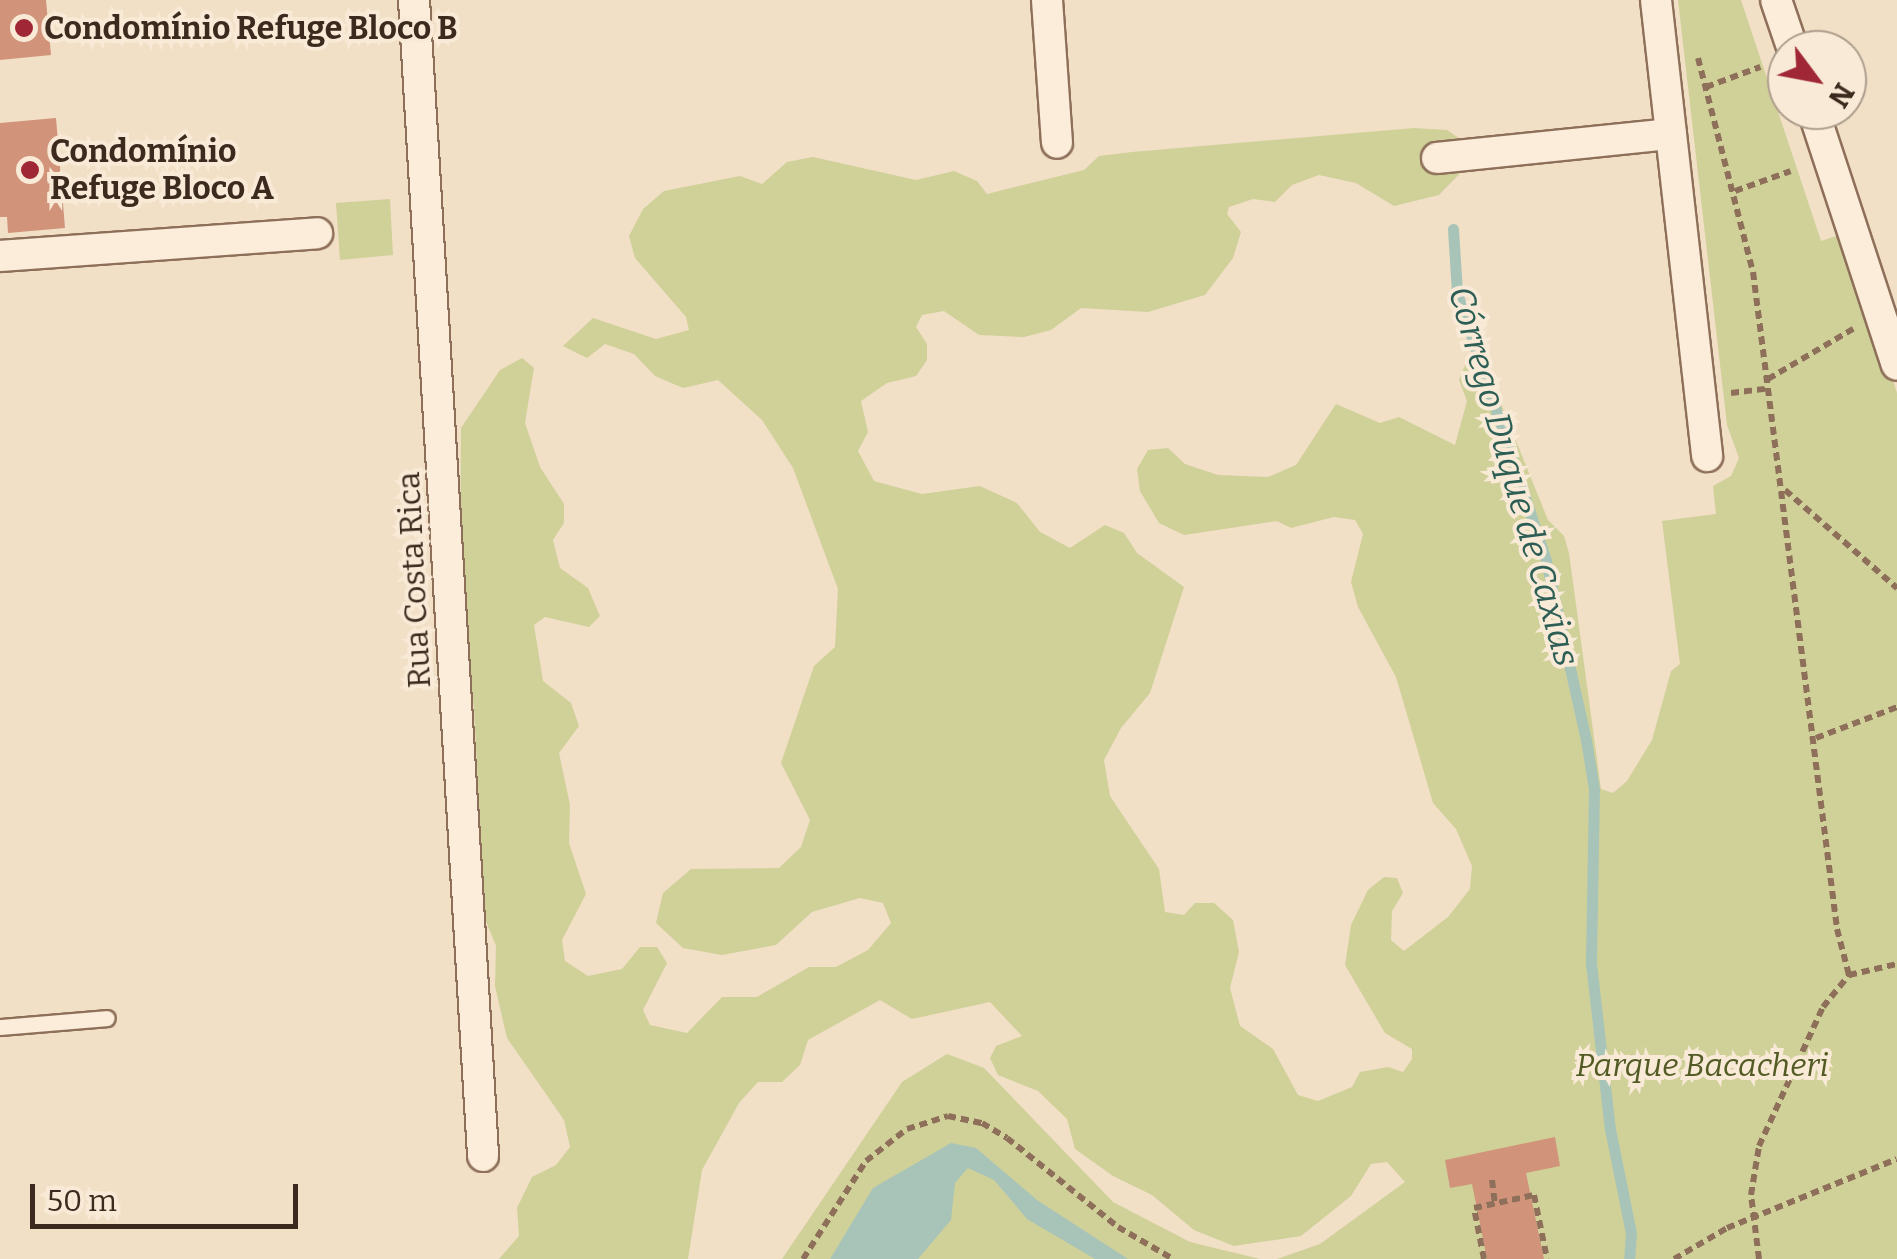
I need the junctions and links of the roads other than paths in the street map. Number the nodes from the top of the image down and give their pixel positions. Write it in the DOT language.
graph roads {
  1 [pos="414,0"];
  2 [pos="1048,0"];
  3 [pos="1656,0"];
  4 [pos="1776,0"];
  5 [pos="1786,30"];
  6 [pos="1821,130"];
  7 [pos="1671,134"];
  8 [pos="1057,143"];
  9 [pos="1437,158"];
  10 [pos="318,233"];
  11 [pos="0,256"];
  12 [pos="1883,276"];
  13 [pos="1897,365"];
  14 [pos="1707,456"];
  15 [pos="107,1018"];
  16 [pos="0,1027"];
  17 [pos="483,1156"];
  1 -- 17 [label="street, Rua Costa Rica"];
  2 -- 8 [label="street"];
  3 -- 7 [label="street"];
  4 -- 5 [label="street"];
  6 -- 12 [label="street"];
  7 -- 9 [label="street"];
  7 -- 14 [label="street"];
  10 -- 11 [label="street"];
  12 -- 13 [label="street"];
  15 -- 16 [label="lane"];
}
